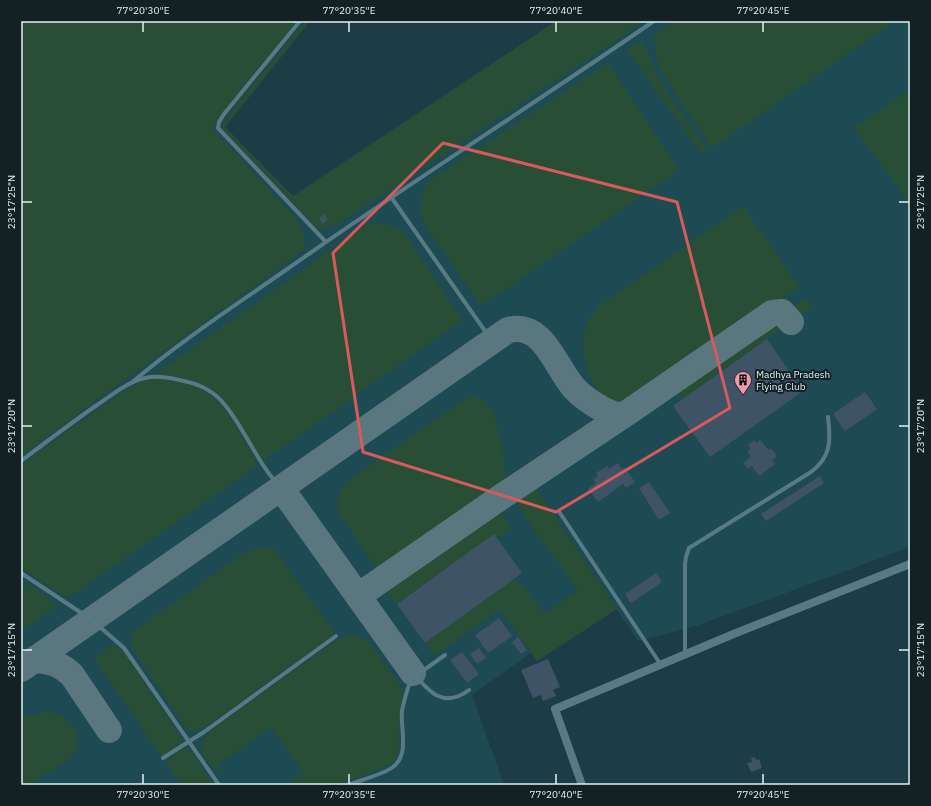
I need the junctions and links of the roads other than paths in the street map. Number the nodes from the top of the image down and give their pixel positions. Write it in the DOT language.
graph roads {
  1 [pos="300,21"];
  2 [pos="654,21"];
  3 [pos="391,197"];
  4 [pos="326,242"];
  5 [pos="492,340"];
  6 [pos="130,384"];
  7 [pos="828,417"];
  8 [pos="21,461"];
  9 [pos="280,488"];
  10 [pos="560,513"];
  11 [pos="910,564"];
  12 [pos="21,573"];
  13 [pos="336,636"];
  14 [pos="444,655"];
  15 [pos="685,655"];
  16 [pos="661,665"];
  17 [pos="413,673"];
  18 [pos="469,690"];
  19 [pos="189,741"];
  20 [pos="163,758"];
  21 [pos="219,785"];
  22 [pos="348,785"];
  23 [pos="582,785"];
  1 -- 4 [label="lane"];
  2 -- 3 [label="lane"];
  3 -- 4 [label="lane"];
  3 -- 5 [label="lane"];
  4 -- 6 [label="lane"];
  6 -- 8 [label="lane"];
  6 -- 9 [label="lane"];
  7 -- 15 [label="lane"];
  10 -- 16 [label="lane"];
  11 -- 15 [label="street"];
  12 -- 19 [label="lane"];
  13 -- 19 [label="lane"];
  14 -- 17 [label="lane"];
  15 -- 16 [label="street"];
  16 -- 23 [label="street"];
  17 -- 18 [label="lane"];
  17 -- 22 [label="lane"];
  19 -- 20 [label="lane"];
  19 -- 21 [label="lane"];
}
